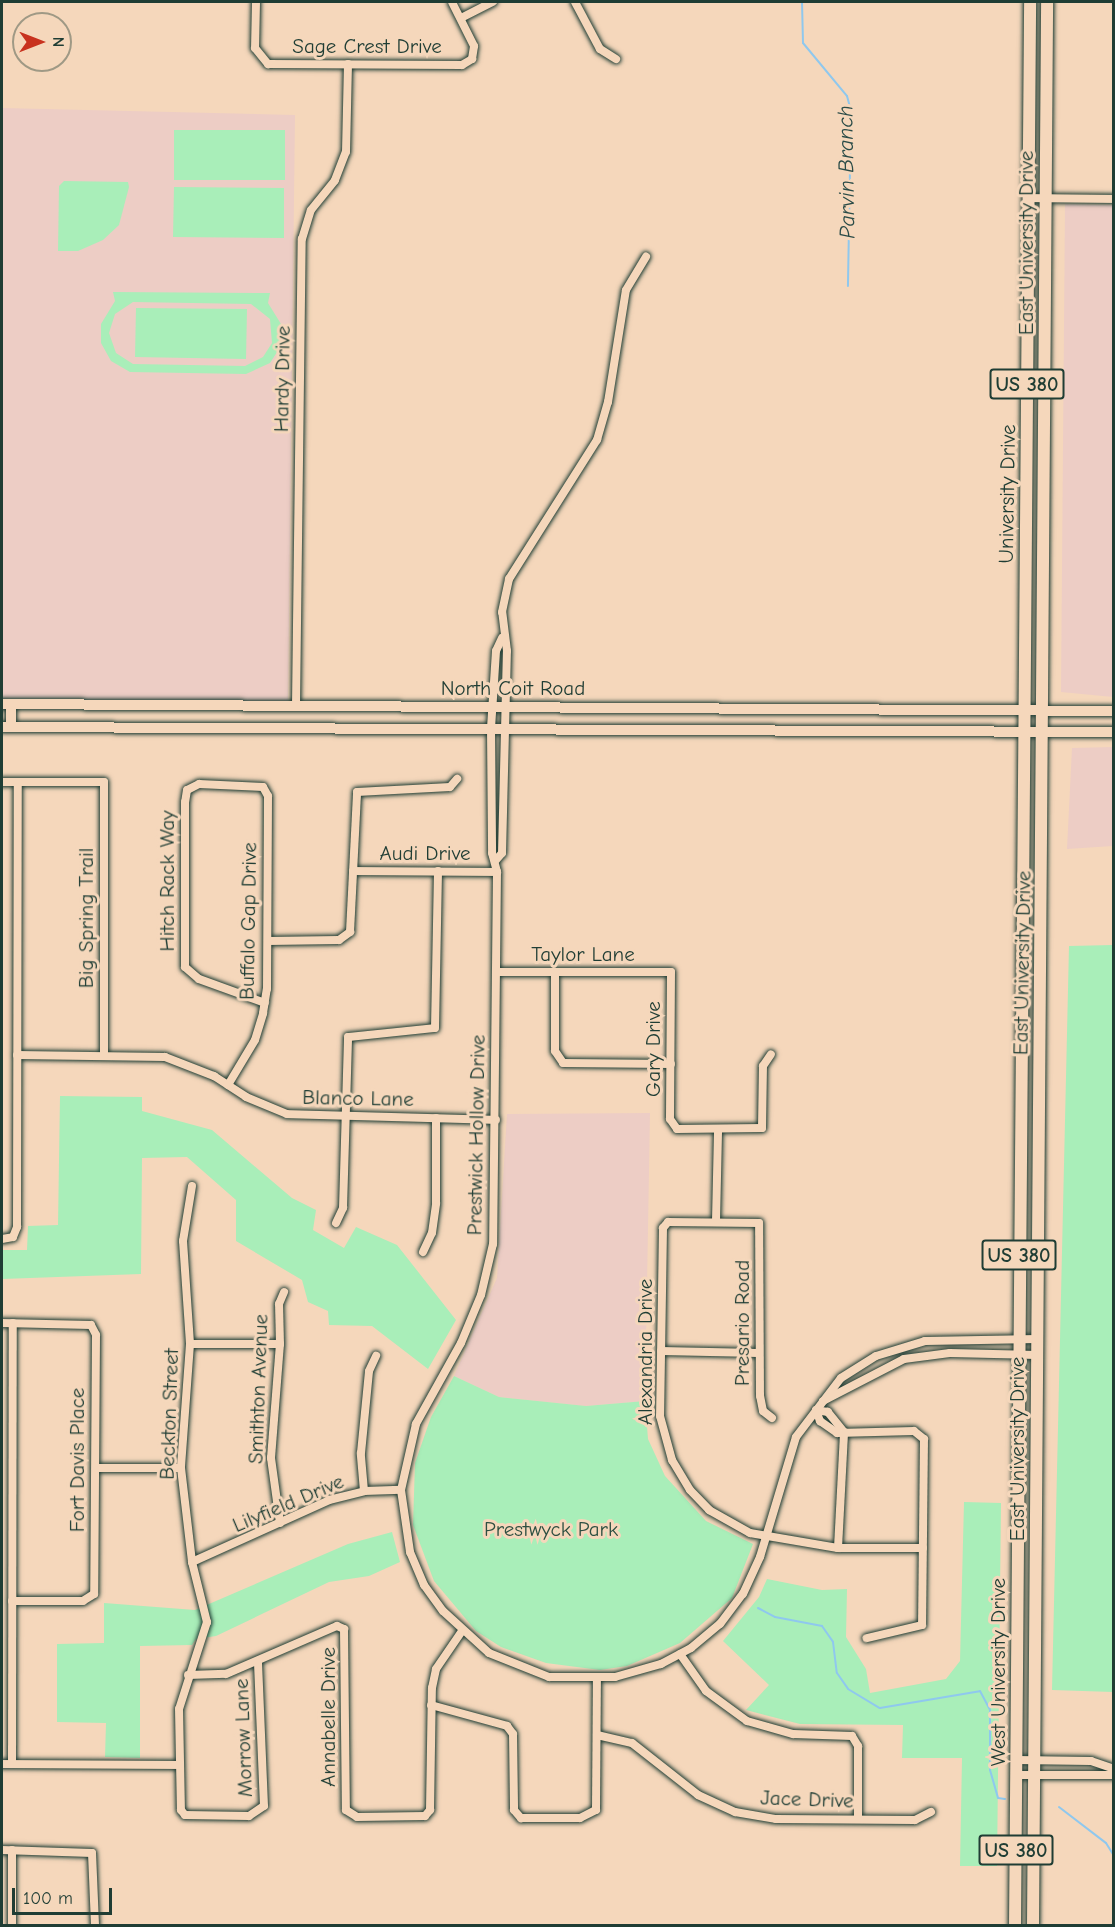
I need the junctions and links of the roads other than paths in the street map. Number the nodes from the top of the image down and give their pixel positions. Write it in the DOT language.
graph roads {
  1 [pos="256,2"];
  2 [pos="452,2"];
  3 [pos="493,2"];
  4 [pos="575,2"];
  5 [pos="1030,2"];
  6 [pos="1047,2"];
  7 [pos="460,18"];
  8 [pos="616,58"];
  9 [pos="348,64"];
  10 [pos="1028,198"];
  11 [pos="1046,198"];
  12 [pos="1113,199"];
  13 [pos="646,257"];
  14 [pos="502,638"];
  15 [pos="6,704"];
  16 [pos="296,706"];
  17 [pos="491,708"];
  18 [pos="506,708"];
  19 [pos="668,709"];
  20 [pos="811,710"];
  21 [pos="1024,711"];
  22 [pos="1043,711"];
  23 [pos="1113,711"];
  24 [pos="6,727"];
  25 [pos="295,728"];
  26 [pos="490,729"];
  27 [pos="506,729"];
  28 [pos="669,730"];
  29 [pos="811,731"];
  30 [pos="1113,732"];
  31 [pos="1043,734"];
  32 [pos="1023,735"];
  33 [pos="457,779"];
  34 [pos="2,782"];
  35 [pos="18,782"];
  36 [pos="187,790"];
  37 [pos="496,860"];
  38 [pos="353,871"];
  39 [pos="438,871"];
  40 [pos="497,872"];
  41 [pos="268,941"];
  42 [pos="496,972"];
  43 [pos="555,972"];
  44 [pos="671,972"];
  45 [pos="265,1003"];
  46 [pos="771,1054"];
  47 [pos="17,1055"];
  48 [pos="104,1055"];
  49 [pos="671,1064"];
  50 [pos="228,1085"];
  51 [pos="346,1117"];
  52 [pos="436,1118"];
  53 [pos="496,1120"];
  54 [pos="718,1131"];
  55 [pos="192,1186"];
  56 [pos="716,1221"];
  57 [pos="336,1223"];
  58 [pos="2,1239"];
  59 [pos="423,1252"];
  60 [pos="284,1292"];
  61 [pos="2,1323"];
  62 [pos="12,1323"];
  63 [pos="1019,1340"];
  64 [pos="1037,1340"];
  65 [pos="190,1344"];
  66 [pos="280,1344"];
  67 [pos="661,1351"];
  68 [pos="758,1353"];
  69 [pos="1018,1355"];
  70 [pos="1037,1355"];
  71 [pos="376,1356"];
  72 [pos="824,1401"];
  73 [pos="816,1410"];
  74 [pos="772,1418"];
  75 [pos="844,1432"];
  76 [pos="96,1467"];
  77 [pos="181,1468"];
  78 [pos="401,1490"];
  79 [pos="364,1491"];
  80 [pos="280,1524"];
  81 [pos="766,1537"];
  82 [pos="838,1548"];
  83 [pos="923,1548"];
  84 [pos="192,1562"];
  85 [pos="12,1601"];
  86 [pos="462,1631"];
  87 [pos="867,1638"];
  88 [pos="680,1654"];
  89 [pos="258,1661"];
  90 [pos="188,1675"];
  91 [pos="597,1679"];
  92 [pos="431,1705"];
  93 [pos="597,1735"];
  94 [pos="1017,1760"];
  95 [pos="1034,1760"];
  96 [pos="2,1764"];
  97 [pos="12,1764"];
  98 [pos="179,1765"];
  99 [pos="1113,1769"];
  100 [pos="1017,1775"];
  101 [pos="1034,1775"];
  102 [pos="1113,1775"];
  103 [pos="931,1812"];
  104 [pos="185,1815"];
  105 [pos="858,1819"];
  106 [pos="2,1850"];
  107 [pos="12,1850"];
  108 [pos="12,1926"];
  109 [pos="95,1926"];
  110 [pos="1015,1926"];
  111 [pos="1033,1926"];
  1 -- 9 [label="street, Sage Crest Drive"];
  2 -- 7 [label="street"];
  3 -- 7 [label="street"];
  4 -- 8 [label="street"];
  5 -- 10 [label="highway, University Drive / US 380"];
  6 -- 11 [label="highway, East University Drive / US 380"];
  7 -- 9 [label="street, Sage Crest Drive"];
  9 -- 16 [label="street, Hardy Drive"];
  10 -- 11 [label="street"];
  10 -- 21 [label="highway, University Drive / US 380"];
  11 -- 12 [label="street"];
  11 -- 22 [label="highway, East University Drive / US 380"];
  13 -- 14 [label="street, Prestwick Hollow Drive"];
  14 -- 17 [label="street, Prestwick Hollow Drive"];
  14 -- 18 [label="street, Prestwick Hollow Drive"];
  15 -- 16 [label="main road, North Coit Road"];
  15 -- 24 [label="main road"];
  16 -- 17 [label="main road, North Coit Road"];
  16 -- 25 [label="main road"];
  17 -- 18 [label="main road, North Coit Road"];
  17 -- 26 [label="street, Prestwick Hollow Drive"];
  18 -- 19 [label="main road, North Coit Road"];
  18 -- 27 [label="street, Prestwick Hollow Drive"];
  19 -- 20 [label="main road, North Coit Road"];
  19 -- 28 [label="main road"];
  20 -- 21 [label="main road, North Coit Road"];
  20 -- 29 [label="main road"];
  21 -- 22 [label="main road, North Coit Road"];
  21 -- 32 [label="highway, University Drive / US 380"];
  22 -- 23 [label="main road, North Coit Road"];
  22 -- 31 [label="highway, East University Drive / US 380"];
  24 -- 25 [label="main road, North Coit Road"];
  25 -- 26 [label="main road, North Coit Road"];
  26 -- 27 [label="main road, North Coit Road"];
  26 -- 37 [label="street, Prestwick Hollow Drive"];
  27 -- 28 [label="main road, North Coit Road"];
  27 -- 37 [label="street, Prestwick Hollow Drive"];
  28 -- 29 [label="main road, North Coit Road"];
  29 -- 32 [label="main road, North Coit Road"];
  30 -- 31 [label="main road, North Coit Road"];
  31 -- 32 [label="main road, North Coit Road"];
  31 -- 64 [label="highway, East University Drive / US 380"];
  32 -- 63 [label="highway, West University Drive / US 380"];
  33 -- 38 [label="street"];
  34 -- 35 [label="street"];
  35 -- 47 [label="street"];
  35 -- 48 [label="street, Big Spring Trail"];
  36 -- 41 [label="street, Buffalo Gap Drive"];
  36 -- 45 [label="street, Hitch Rack Way"];
  37 -- 40 [label="street, Prestwick Hollow Drive"];
  38 -- 39 [label="street, Audi Drive"];
  38 -- 41 [label="street"];
  39 -- 40 [label="street, Audi Drive"];
  39 -- 51 [label="street"];
  40 -- 42 [label="street, Prestwick Hollow Drive"];
  41 -- 45 [label="street, Buffalo Gap Drive"];
  42 -- 43 [label="street, Taylor Lane"];
  42 -- 53 [label="street, Prestwick Hollow Drive"];
  43 -- 44 [label="street, Taylor Lane"];
  43 -- 49 [label="street"];
  44 -- 49 [label="street, Gary Drive"];
  45 -- 50 [label="street, Buffalo Gap Drive"];
  46 -- 54 [label="street"];
  47 -- 48 [label="street, Blanco Lane"];
  47 -- 58 [label="street"];
  48 -- 50 [label="street, Blanco Lane"];
  49 -- 54 [label="street, Gary Drive"];
  50 -- 51 [label="street, Blanco Lane"];
  51 -- 52 [label="street, Blanco Lane"];
  51 -- 57 [label="street"];
  52 -- 53 [label="street, Blanco Lane"];
  52 -- 59 [label="street"];
  53 -- 78 [label="street, Prestwick Hollow Drive"];
  54 -- 56 [label="street"];
  55 -- 65 [label="street, Beckton Street"];
  56 -- 67 [label="street, Alexandria Drive"];
  56 -- 68 [label="street, Presario Road"];
  60 -- 66 [label="street, Smithton Avenue"];
  61 -- 62 [label="street"];
  62 -- 76 [label="street, Fort Davis Place"];
  62 -- 85 [label="street"];
  63 -- 64 [label="street, Prestwick Hollow Drive"];
  63 -- 69 [label="highway, West University Drive / US 380"];
  63 -- 72 [label="street, Prestwick Hollow Drive"];
  64 -- 70 [label="highway, East University Drive / US 380"];
  65 -- 66 [label="street"];
  65 -- 77 [label="street, Beckton Street"];
  66 -- 80 [label="street, Smithton Avenue"];
  67 -- 68 [label="street"];
  67 -- 81 [label="street, Alexandria Drive"];
  68 -- 74 [label="street, Presario Road"];
  69 -- 70 [label="street, Prestwick Hollow Drive"];
  69 -- 72 [label="street, Prestwick Hollow Drive"];
  69 -- 94 [label="highway, West University Drive / US 380"];
  70 -- 95 [label="highway, East University Drive / US 380"];
  71 -- 79 [label="street"];
  72 -- 73 [label="street, Prestwick Hollow Drive"];
  73 -- 75 [label="street"];
  73 -- 81 [label="street, Prestwick Hollow Drive"];
  75 -- 82 [label="street"];
  75 -- 83 [label="street"];
  76 -- 77 [label="street"];
  76 -- 85 [label="street, Fort Davis Place"];
  77 -- 84 [label="street, Beckton Street"];
  78 -- 79 [label="street, Lilyfield Drive"];
  78 -- 86 [label="street, Prestwick Hollow Drive"];
  79 -- 80 [label="street, Lilyfield Drive"];
  80 -- 84 [label="street, Lilyfield Drive"];
  81 -- 82 [label="street, Alexandria Drive"];
  81 -- 88 [label="street, Prestwick Hollow Drive"];
  82 -- 83 [label="street, Alexandria Drive"];
  83 -- 87 [label="street"];
  84 -- 90 [label="street, Beckton Street"];
  85 -- 97 [label="street"];
  86 -- 91 [label="street, Prestwick Hollow Drive"];
  86 -- 92 [label="street"];
  88 -- 91 [label="street, Prestwick Hollow Drive"];
  88 -- 105 [label="street"];
  89 -- 90 [label="street"];
  89 -- 92 [label="street, Annabelle Drive"];
  89 -- 104 [label="street, Morrow Lane"];
  90 -- 98 [label="street, Beckton Street"];
  91 -- 93 [label="street"];
  92 -- 93 [label="street"];
  93 -- 105 [label="street, Jace Drive"];
  94 -- 95 [label="street"];
  94 -- 100 [label="highway, West University Drive / US 380"];
  95 -- 99 [label="street"];
  95 -- 101 [label="highway, East University Drive / US 380"];
  96 -- 97 [label="street"];
  97 -- 98 [label="street"];
  98 -- 104 [label="street, Beckton Street"];
  100 -- 101 [label="street"];
  100 -- 110 [label="highway, West University Drive / US 380"];
  101 -- 102 [label="street"];
  101 -- 111 [label="highway, East University Drive / US 380"];
  103 -- 105 [label="street, Jace Drive"];
  106 -- 107 [label="street"];
  107 -- 108 [label="street"];
  107 -- 109 [label="street"];
}
